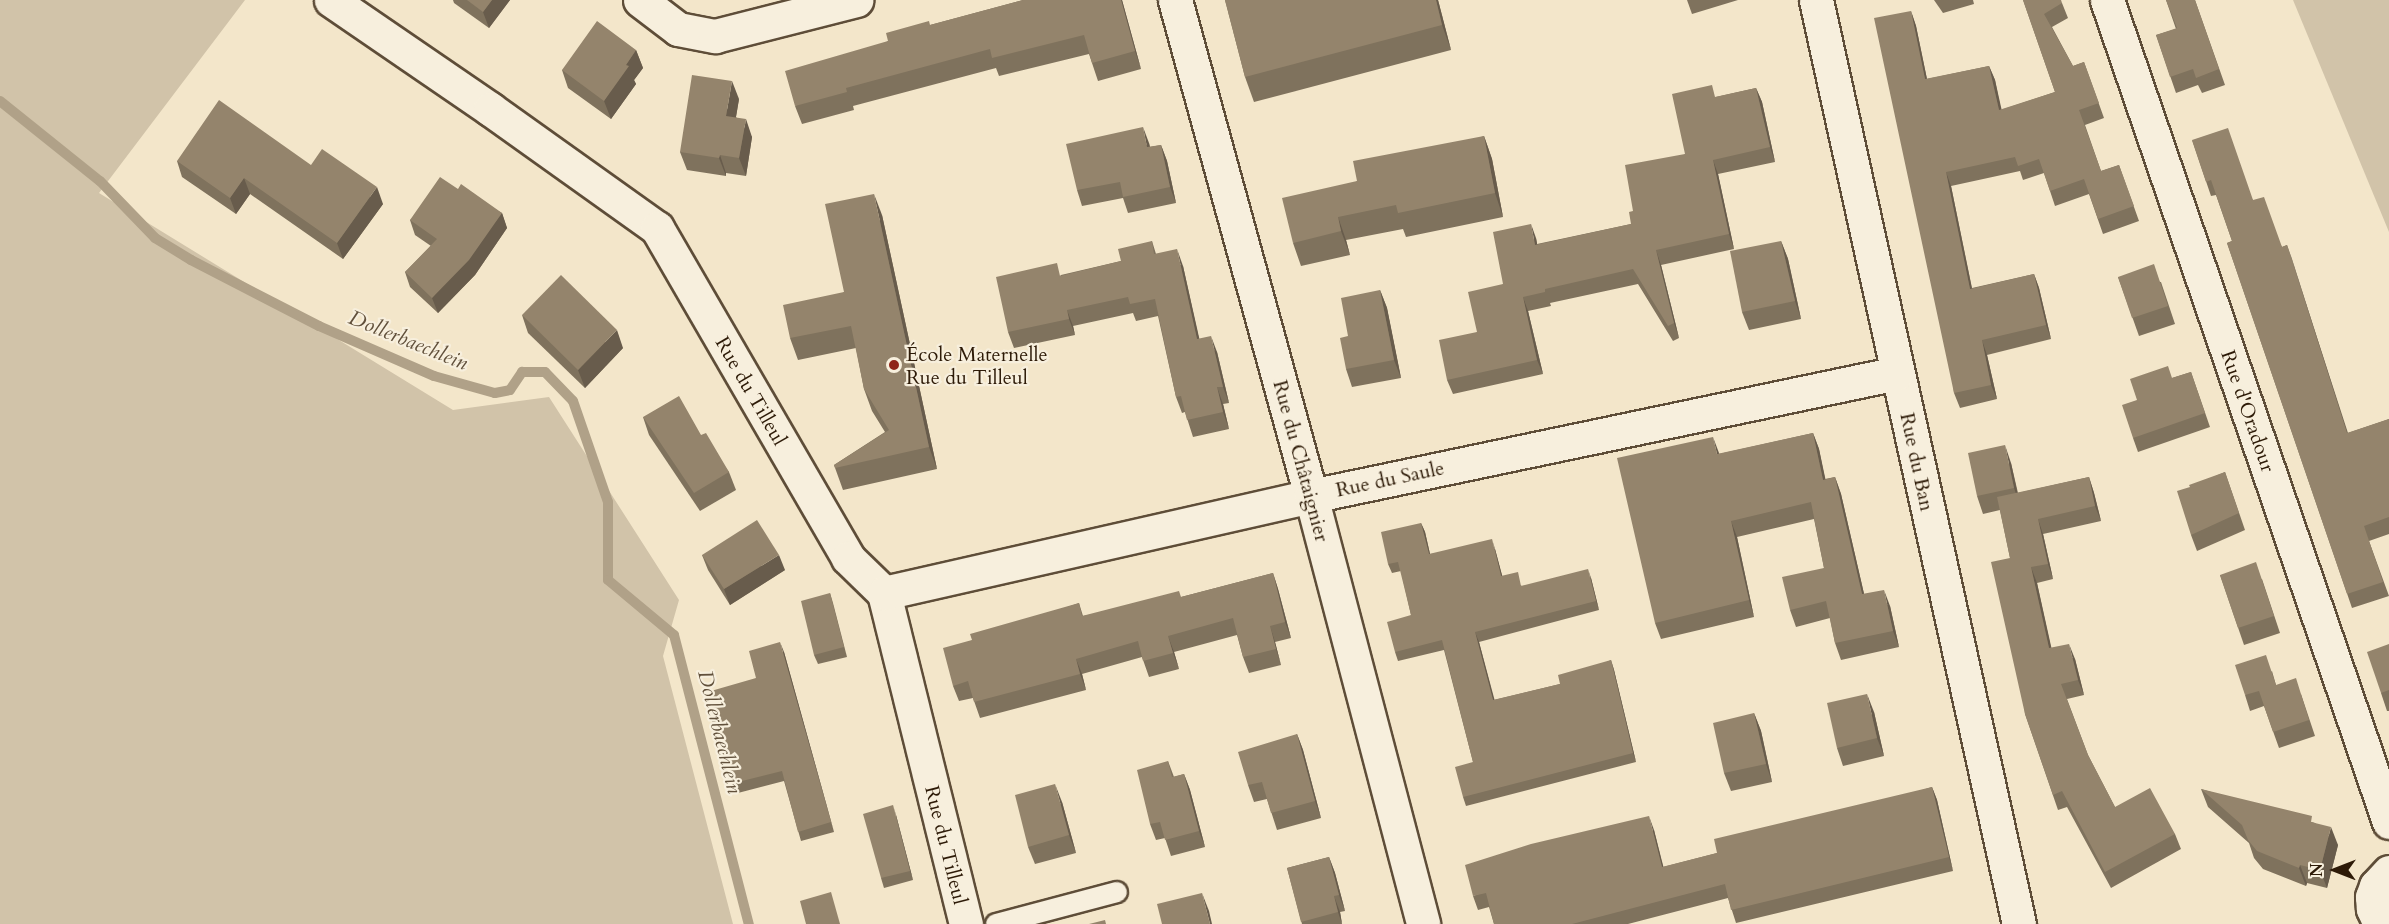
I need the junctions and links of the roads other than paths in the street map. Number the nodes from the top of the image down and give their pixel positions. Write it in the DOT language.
graph roads {
  1 [pos="331,0"];
  2 [pos="640,0"];
  3 [pos="852,0"];
  4 [pos="1175,0"];
  5 [pos="1816,0"];
  6 [pos="2107,0"];
  7 [pos="1897,373"];
  8 [pos="1311,495"];
  9 [pos="884,592"];
  10 [pos="2389,822"];
  11 [pos="2389,872"];
  12 [pos="1117,892"];
  13 [pos="2376,923"];
  14 [pos="966,924"];
  15 [pos="996,924"];
  16 [pos="1423,924"];
  17 [pos="2019,924"];
  1 -- 9 [label="street, Rue du Tilleul"];
  2 -- 3 [label="street"];
  4 -- 8 [label="street, Rue du Châtaignier"];
  5 -- 7 [label="street, Rue du Ban"];
  6 -- 10 [label="street, Rue d'Oradour"];
  7 -- 8 [label="street, Rue du Saule"];
  7 -- 17 [label="street, Rue du Ban"];
  8 -- 9 [label="street, Rue du Saule"];
  8 -- 16 [label="street, Rue du Châtaignier"];
  9 -- 14 [label="street, Rue du Tilleul"];
  11 -- 13 [label="street"];
  12 -- 15 [label="lane"];
}
